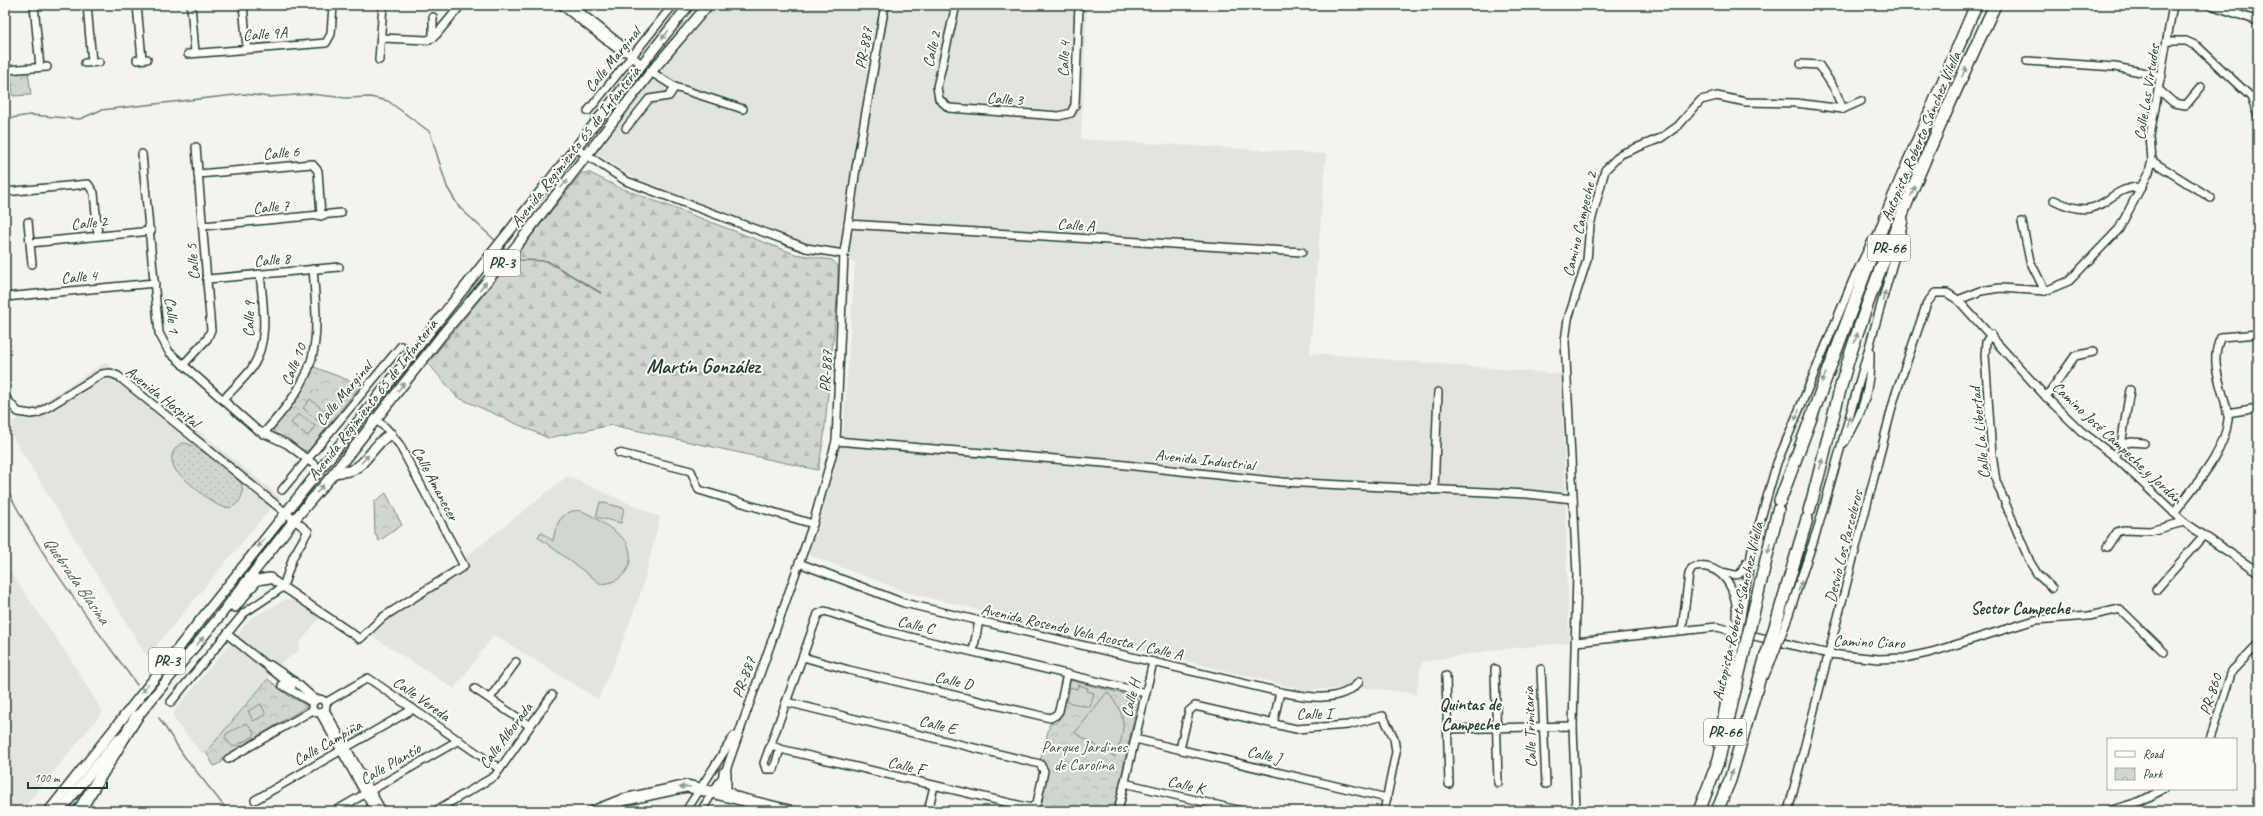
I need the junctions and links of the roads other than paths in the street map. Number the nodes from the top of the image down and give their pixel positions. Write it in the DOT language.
graph roads {
  1 [pos="34,5"];
  2 [pos="87,5"];
  3 [pos="137,5"];
  4 [pos="191,5"];
  5 [pos="243,5"];
  6 [pos="333,5"];
  7 [pos="383,5"];
  8 [pos="461,5"];
  9 [pos="562,5"];
  10 [pos="571,5"];
  11 [pos="672,5"];
  12 [pos="689,5"];
  13 [pos="708,5"];
  14 [pos="886,5"];
  15 [pos="956,5"];
  16 [pos="1079,5"];
  17 [pos="1976,5"];
  18 [pos="1995,5"];
  19 [pos="2173,5"];
  20 [pos="2211,5"];
  21 [pos="433,17"];
  22 [pos="2258,21"];
  23 [pos="593,27"];
  24 [pos="380,38"];
  25 [pos="433,38"];
  26 [pos="2168,41"];
  27 [pos="247,48"];
  28 [pos="630,54"];
  29 [pos="142,59"];
  30 [pos="379,60"];
  31 [pos="2027,61"];
  32 [pos="92,62"];
  33 [pos="641,64"];
  34 [pos="1801,64"];
  35 [pos="5,70"];
  36 [pos="651,72"];
  37 [pos="2162,76"];
  38 [pos="675,87"];
  39 [pos="2201,87"];
  40 [pos="2159,90"];
  41 [pos="939,99"];
  42 [pos="1861,101"];
  43 [pos="743,109"];
  44 [pos="1843,109"];
  45 [pos="588,111"];
  46 [pos="1071,113"];
  47 [pos="2258,116"];
  48 [pos="626,128"];
  49 [pos="196,147"];
  50 [pos="575,147"];
  51 [pos="142,154"];
  52 [pos="586,155"];
  53 [pos="2152,161"];
  54 [pos="198,174"];
  55 [pos="2142,187"];
  56 [pos="5,192"];
  57 [pos="2211,198"];
  58 [pos="2054,200"];
  59 [pos="1892,201"];
  60 [pos="1905,210"];
  61 [pos="341,214"];
  62 [pos="321,216"];
  63 [pos="28,222"];
  64 [pos="2022,222"];
  65 [pos="848,224"];
  66 [pos="203,226"];
  67 [pos="150,231"];
  68 [pos="98,235"];
  69 [pos="30,242"];
  70 [pos="1302,252"];
  71 [pos="844,254"];
  72 [pos="32,264"];
  73 [pos="339,267"];
  74 [pos="313,269"];
  75 [pos="260,274"];
  76 [pos="208,279"];
  77 [pos="155,283"];
  78 [pos="2045,291"];
  79 [pos="1936,293"];
  80 [pos="5,297"];
  81 [pos="1958,300"];
  82 [pos="1991,334"];
  83 [pos="2258,334"];
  84 [pos="402,346"];
  85 [pos="2093,352"];
  86 [pos="184,365"];
  87 [pos="2130,390"];
  88 [pos="1438,392"];
  89 [pos="5,397"];
  90 [pos="2046,397"];
  91 [pos="223,400"];
  92 [pos="2258,408"];
  93 [pos="2227,413"];
  94 [pos="375,419"];
  95 [pos="264,434"];
  96 [pos="391,434"];
  97 [pos="836,441"];
  98 [pos="2144,443"];
  99 [pos="2121,445"];
  100 [pos="620,452"];
  101 [pos="2114,456"];
  102 [pos="307,459"];
  103 [pos="320,469"];
  104 [pos="334,473"];
  105 [pos="282,490"];
  106 [pos="1434,490"];
  107 [pos="1573,499"];
  108 [pos="286,512"];
  109 [pos="2174,512"];
  110 [pos="295,518"];
  111 [pos="2184,522"];
  112 [pos="813,524"];
  113 [pos="2203,536"];
  114 [pos="2107,547"];
  115 [pos="1752,550"];
  116 [pos="800,563"];
  117 [pos="1717,572"];
  118 [pos="2258,572"];
  119 [pos="270,578"];
  120 [pos="283,587"];
  121 [pos="2052,588"];
  122 [pos="2156,590"];
  123 [pos="1739,616"];
  124 [pos="220,618"];
  125 [pos="979,621"];
  126 [pos="1782,621"];
  127 [pos="1682,630"];
  128 [pos="227,634"];
  129 [pos="1576,642"];
  130 [pos="2258,644"];
  131 [pos="973,651"];
  132 [pos="1736,651"];
  133 [pos="2164,652"];
  134 [pos="1829,654"];
  135 [pos="803,657"];
  136 [pos="516,662"];
  137 [pos="1153,662"];
  138 [pos="262,663"];
  139 [pos="1541,669"];
  140 [pos="1495,670"];
  141 [pos="1067,674"];
  142 [pos="1446,676"];
  143 [pos="1359,682"];
  144 [pos="296,688"];
  145 [pos="475,689"];
  146 [pos="1280,692"];
  147 [pos="1146,693"];
  148 [pos="552,695"];
  149 [pos="490,698"];
  150 [pos="171,702"];
  151 [pos="786,702"];
  152 [pos="319,707"];
  153 [pos="413,709"];
  154 [pos="137,716"];
  155 [pos="1273,724"];
  156 [pos="530,726"];
  157 [pos="740,726"];
  158 [pos="1573,726"];
  159 [pos="1543,727"];
  160 [pos="1495,728"];
  161 [pos="1447,729"];
  162 [pos="2210,738"];
  163 [pos="1135,739"];
  164 [pos="459,740"];
  165 [pos="771,745"];
  166 [pos="343,749"];
  167 [pos="780,749"];
  168 [pos="1180,749"];
  169 [pos="228,759"];
  170 [pos="500,769"];
  171 [pos="725,773"];
  172 [pos="1124,783"];
  173 [pos="1498,783"];
  174 [pos="1449,784"];
  175 [pos="1546,784"];
  176 [pos="934,786"];
  177 [pos="1710,788"];
  178 [pos="700,790"];
  179 [pos="2162,790"];
  180 [pos="368,792"];
  181 [pos="713,793"];
  182 [pos="736,798"];
  183 [pos="1387,798"];
  184 [pos="255,800"];
  185 [pos="1035,805"];
  186 [pos="929,807"];
  187 [pos="2122,809"];
  188 [pos="49,811"];
  189 [pos="60,811"];
  190 [pos="79,811"];
  191 [pos="335,811"];
  192 [pos="375,811"];
  193 [pos="382,811"];
  194 [pos="435,811"];
  195 [pos="595,811"];
  196 [pos="686,811"];
  197 [pos="701,811"];
  198 [pos="789,811"];
  199 [pos="1118,811"];
  200 [pos="1242,811"];
  201 [pos="1384,811"];
  202 [pos="1576,811"];
  203 [pos="1699,811"];
  204 [pos="1717,811"];
  205 [pos="1788,811"];
  206 [pos="2109,811"];
  207 [pos="2148,811"];
  208 [pos="2156,811"];
  1 -- 35 [label="street"];
  2 -- 32 [label="street"];
  3 -- 29 [label="street"];
  4 -- 27 [label="street, Calle 9A"];
  5 -- 27 [label="street"];
  6 -- 27 [label="street, Calle 9A"];
  7 -- 24 [label="street"];
  8 -- 25 [label="street"];
  9 -- 23 [label="street"];
  10 -- 23 [label="street"];
  11 -- 28 [label="street, Calle Marginal"];
  12 -- 33 [label="main road, Avenida Regimiento 65 de Infantería / PR-3, one-way"];
  13 -- 36 [label="main road, Avenida Regimiento 65 de Infantería / PR-3"];
  14 -- 65 [label="street, PR-887"];
  15 -- 41 [label="street, Calle 2"];
  16 -- 46 [label="street, Calle 4"];
  17 -- 59 [label="highway, Autopista Roberto Sánchez Vilella / PR-66"];
  60 -- 18 [label="highway, Autopista Roberto Sánchez Vilella / PR-66, one-way"];
  19 -- 26 [label="street, Calle Las Virtudes"];
  20 -- 22 [label="street"];
  21 -- 25 [label="street"];
  23 -- 28 [label="street"];
  24 -- 25 [label="street"];
  24 -- 30 [label="street"];
  26 -- 37 [label="street, Calle Las Virtudes"];
  26 -- 47 [label="street"];
  28 -- 33 [label="street"];
  28 -- 45 [label="street, Calle Marginal"];
  31 -- 37 [label="street"];
  33 -- 50 [label="main road, Avenida Regimiento 65 de Infantería / PR-3"];
  34 -- 44 [label="street"];
  36 -- 38 [label="street"];
  36 -- 52 [label="main road, Avenida Regimiento 65 de Infantería / PR-3"];
  37 -- 40 [label="street, Calle Las Virtudes"];
  38 -- 43 [label="street"];
  38 -- 48 [label="street"];
  39 -- 40 [label="street"];
  40 -- 53 [label="street, Calle Las Virtudes"];
  41 -- 46 [label="street, Calle 3"];
  42 -- 44 [label="street"];
  44 -- 107 [label="street, Camino Campeche 2"];
  49 -- 54 [label="street, Calle 5"];
  50 -- 52 [label="street"];
  50 -- 103 [label="main road, Avenida Regimiento 65 de Infantería / PR-3"];
  51 -- 67 [label="street, Calle 1"];
  52 -- 71 [label="street"];
  94 -- 52 [label="main road, Avenida Regimiento 65 de Infantería / PR-3, one-way"];
  53 -- 55 [label="street, Calle Las Virtudes"];
  53 -- 57 [label="street"];
  54 -- 62 [label="street, Calle 6"];
  54 -- 66 [label="street, Calle 5"];
  55 -- 58 [label="street"];
  55 -- 78 [label="street, Calle Las Virtudes"];
  56 -- 68 [label="street"];
  59 -- 115 [label="street, one-way"];
  59 -- 132 [label="highway, Autopista Roberto Sánchez Vilella / PR-66, one-way, bridge"];
  126 -- 60 [label="street, one-way"];
  126 -- 60 [label="highway, Autopista Roberto Sánchez Vilella / PR-66, one-way"];
  61 -- 62 [label="street, Calle 7"];
  62 -- 66 [label="street, Calle 7"];
  63 -- 69 [label="street"];
  64 -- 78 [label="street"];
  65 -- 70 [label="street, Calle A"];
  65 -- 71 [label="street, PR-887"];
  66 -- 76 [label="street, Calle 5"];
  67 -- 68 [label="street, Calle 2"];
  67 -- 77 [label="street, Calle 1"];
  68 -- 69 [label="street, Calle 2"];
  69 -- 72 [label="street"];
  71 -- 97 [label="street, PR-887"];
  73 -- 74 [label="street, Calle 8"];
  74 -- 75 [label="street, Calle 8"];
  74 -- 95 [label="street, Calle 10"];
  75 -- 76 [label="street, Calle 8"];
  75 -- 91 [label="street, Calle 9"];
  76 -- 86 [label="street, Calle 5"];
  77 -- 80 [label="street, Calle 4"];
  77 -- 86 [label="street, Calle 1"];
  78 -- 81 [label="street, Calle Las Virtudes"];
  79 -- 81 [label="street, Camino José Campeche y Jordán"];
  79 -- 134 [label="street, Desvío Los Parceleros"];
  81 -- 82 [label="street, Camino José Campeche y Jordán"];
  82 -- 90 [label="street, Camino José Campeche y Jordán"];
  82 -- 121 [label="street, Calle La Libertad"];
  83 -- 93 [label="street"];
  84 -- 102 [label="street, Calle Marginal"];
  85 -- 90 [label="street"];
  86 -- 91 [label="street, Calle 1"];
  87 -- 99 [label="street"];
  88 -- 106 [label="street"];
  89 -- 108 [label="street, Avenida Hospital"];
  90 -- 101 [label="street, Camino José Campeche y Jordán"];
  91 -- 95 [label="street, Calle 1"];
  92 -- 93 [label="street"];
  93 -- 109 [label="street"];
  94 -- 96 [label="street, Calle Amanecer"];
  94 -- 104 [label="main road, Avenida Regimiento 65 de Infantería / PR-3"];
  95 -- 102 [label="street, Calle 1"];
  104 -- 96 [label="main road, one-way"];
  96 -- 120 [label="street, Calle Amanecer"];
  97 -- 106 [label="street, Avenida Industrial"];
  97 -- 112 [label="street, PR-887"];
  98 -- 99 [label="street"];
  99 -- 101 [label="street"];
  100 -- 112 [label="street"];
  101 -- 109 [label="street, Camino José Campeche y Jordán"];
  102 -- 103 [label="street, Calle 1"];
  102 -- 105 [label="street, Calle Marginal"];
  103 -- 108 [label="main road, Avenida Regimiento 65 de Infantería / PR-3"];
  110 -- 104 [label="main road, Avenida Regimiento 65 de Infantería / PR-3, one-way"];
  106 -- 107 [label="street, Avenida Industrial"];
  107 -- 129 [label="street, Camino Campeche 2"];
  108 -- 110 [label="street, Avenida Hospital"];
  108 -- 188 [label="main road, Avenida Regimiento 65 de Infantería / PR-3, one-way"];
  109 -- 111 [label="street, Camino José Campeche y Jordán"];
  110 -- 120 [label="street"];
  110 -- 124 [label="main road, Avenida Regimiento 65 de Infantería / PR-3"];
  111 -- 113 [label="street, Camino José Campeche y Jordán"];
  111 -- 114 [label="street"];
  112 -- 116 [label="street, PR-887"];
  113 -- 118 [label="street, Camino José Campeche y Jordán"];
  113 -- 122 [label="street"];
  115 -- 117 [label="street"];
  115 -- 123 [label="street"];
  116 -- 125 [label="street, Avenida Rosendo Vela Acosta / Calle A"];
  116 -- 157 [label="street, PR-887"];
  117 -- 123 [label="street"];
  117 -- 127 [label="street"];
  119 -- 120 [label="street"];
  119 -- 124 [label="main road"];
  120 -- 128 [label="street"];
  123 -- 132 [label="street, bridge"];
  154 -- 124 [label="main road, Avenida Regimiento 65 de Infantería / PR-3, one-way"];
  125 -- 131 [label="street"];
  125 -- 137 [label="street, Avenida Rosendo Vela Acosta / Calle A"];
  204 -- 126 [label="highway, Autopista Roberto Sánchez Vilella / PR-66, one-way, bridge"];
  127 -- 129 [label="street, Camino Ciaro"];
  127 -- 134 [label="street, Camino Ciaro"];
  128 -- 138 [label="street"];
  128 -- 150 [label="street"];
  129 -- 158 [label="street, Camino Campeche 2"];
  130 -- 162 [label="street, PR-860 / PR-860"];
  131 -- 135 [label="street, Calle C"];
  131 -- 141 [label="street, Calle C"];
  132 -- 177 [label="street"];
  132 -- 177 [label="highway, Autopista Roberto Sánchez Vilella / PR-66"];
  133 -- 134 [label="street, Camino Ciaro"];
  134 -- 205 [label="street, Desvío Los Parceleros"];
  135 -- 141 [label="street, Calle D"];
  135 -- 151 [label="street, Calle C"];
  136 -- 149 [label="street"];
  137 -- 146 [label="street, Avenida Rosendo Vela Acosta / Calle A"];
  137 -- 147 [label="street, Calle H"];
  138 -- 144 [label="street"];
  138 -- 144 [label="street"];
  139 -- 159 [label="street, Calle Trinitaria"];
  140 -- 160 [label="street"];
  141 -- 147 [label="street, Calle C"];
  142 -- 161 [label="street"];
  143 -- 146 [label="street, Avenida Rosendo Vela Acosta / Calle A"];
  144 -- 152 [label="street"];
  145 -- 149 [label="street"];
  146 -- 155 [label="street"];
  147 -- 163 [label="street, Calle H"];
  148 -- 156 [label="street, Calle Alborada"];
  149 -- 156 [label="street"];
  151 -- 165 [label="street, Calle C"];
  151 -- 185 [label="street, Calle E"];
  152 -- 153 [label="street, Calle Vereda"];
  152 -- 166 [label="street"];
  152 -- 169 [label="street, Calle Vereda"];
  153 -- 164 [label="street, Calle Vereda"];
  153 -- 166 [label="street, Calle Campiña"];
  154 -- 189 [label="main road, Avenida Regimiento 65 de Infantería / PR-3"];
  154 -- 190 [label="highway"];
  155 -- 168 [label="street, Calle I"];
  155 -- 183 [label="street, Calle I"];
  156 -- 170 [label="street, Calle Alborada"];
  157 -- 171 [label="street, PR-887"];
  157 -- 178 [label="street, PR-887"];
  158 -- 159 [label="street"];
  158 -- 202 [label="street, Camino Campeche 2"];
  159 -- 160 [label="street"];
  159 -- 175 [label="street, Calle Trinitaria"];
  160 -- 161 [label="street"];
  160 -- 173 [label="street"];
  161 -- 174 [label="street"];
  163 -- 168 [label="street, Calle J"];
  163 -- 172 [label="street, Calle H"];
  164 -- 170 [label="street, Calle Vereda"];
  164 -- 180 [label="street, Calle Plantío"];
  165 -- 167 [label="street, Calle F"];
  165 -- 167 [label="street, Calle C"];
  166 -- 180 [label="street"];
  166 -- 184 [label="street, Calle Campiña"];
  167 -- 176 [label="street, Calle F"];
  168 -- 183 [label="street, Calle J"];
  170 -- 194 [label="street, Calle Alborada"];
  171 -- 181 [label="street, PR-887"];
  171 -- 182 [label="highway"];
  172 -- 199 [label="street, Calle H"];
  172 -- 200 [label="street, Calle K"];
  176 -- 185 [label="street, Calle F"];
  176 -- 186 [label="street"];
  177 -- 203 [label="highway, Autopista Roberto Sánchez Vilella / PR-66"];
  178 -- 181 [label="highway"];
  178 -- 195 [label="highway, one-way"];
  178 -- 196 [label="street, PR-887"];
  179 -- 187 [label="street"];
  180 -- 191 [label="street, Calle Plantío"];
  180 -- 192 [label="street"];
  180 -- 193 [label="street"];
  181 -- 182 [label="highway"];
  181 -- 197 [label="street, PR-887"];
  182 -- 198 [label="highway"];
  183 -- 201 [label="street, Calle I"];
  187 -- 206 [label="street"];
  207 -- 208 [label="street"];
}
